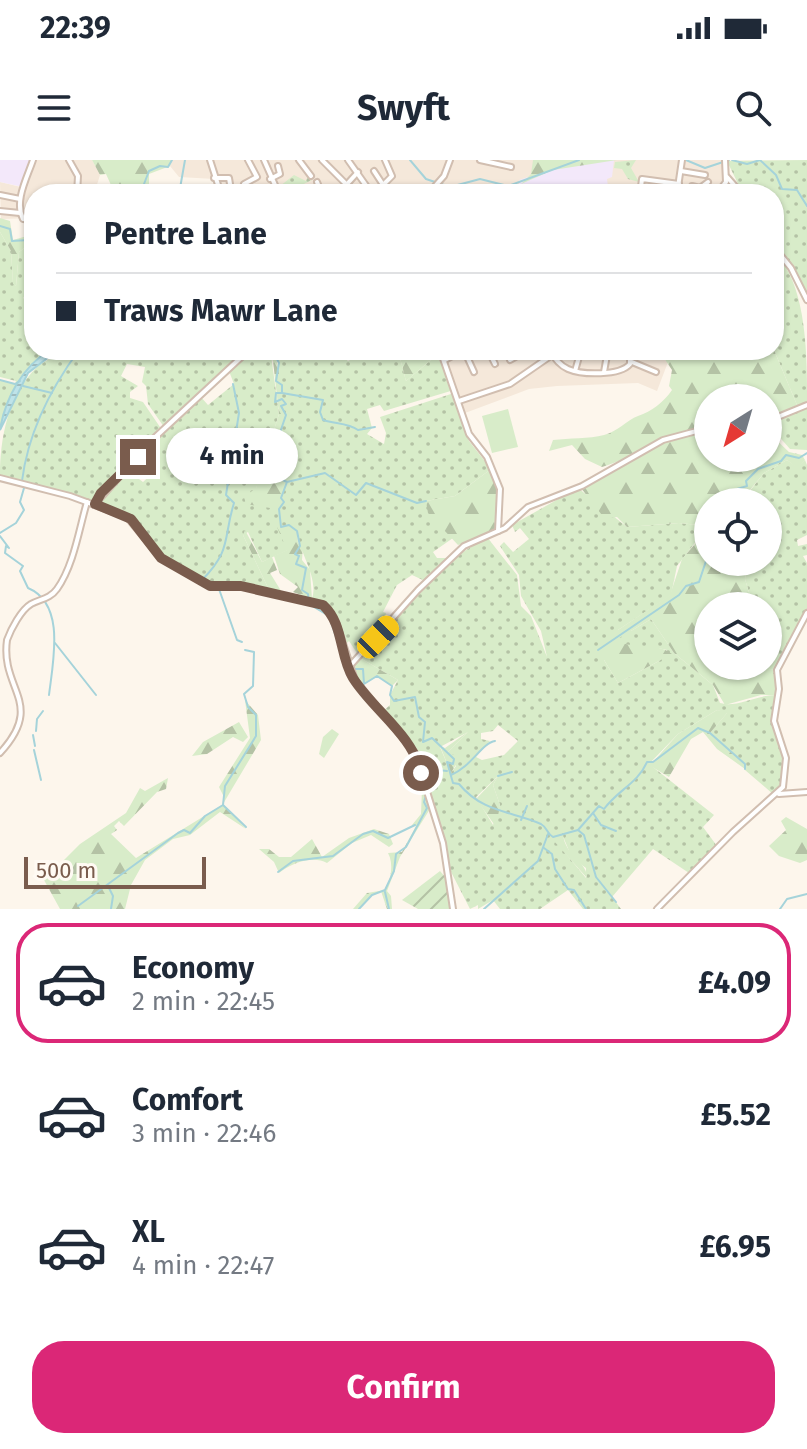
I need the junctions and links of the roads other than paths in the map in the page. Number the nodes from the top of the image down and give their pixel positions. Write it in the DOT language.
graph roads {
  1 [pos="33,160"];
  2 [pos="69,160"];
  3 [pos="217,160"];
  4 [pos="248,160"];
  5 [pos="264,160"];
  6 [pos="299,160"];
  7 [pos="322,160"];
  8 [pos="348,160"];
  9 [pos="385,160"];
  10 [pos="450,160"];
  11 [pos="480,160"];
  12 [pos="682,160"];
  13 [pos="210,161"];
  14 [pos="726,162"];
  15 [pos="278,166"];
  16 [pos="511,167"];
  17 [pos="374,171"];
  18 [pos="681,171"];
  19 [pos="358,172"];
  20 [pos="697,174"];
  21 [pos="705,175"];
  22 [pos="311,176"];
  23 [pos="727,177"];
  24 [pos="214,179"];
  25 [pos="270,179"];
  26 [pos="345,183"];
  27 [pos="25,184"];
  28 [pos="78,184"];
  29 [pos="216,184"];
  30 [pos="230,184"];
  31 [pos="247,184"];
  32 [pos="273,184"];
  33 [pos="366,184"];
  34 [pos="382,184"];
  35 [pos="384,184"];
  36 [pos="438,184"];
  37 [pos="641,184"];
  38 [pos="679,184"];
  39 [pos="694,184"];
  40 [pos="723,184"];
  41 [pos="733,184"];
  42 [pos="24,187"];
  43 [pos="0,195"];
  44 [pos="20,199"];
  45 [pos="0,211"];
  46 [pos="20,213"];
  47 [pos="24,219"];
  48 [pos="784,259"];
  49 [pos="807,300"];
  50 [pos="238,360"];
  51 [pos="445,360"];
  52 [pos="468,360"];
  53 [pos="493,360"];
  54 [pos="541,360"];
  55 [pos="558,360"];
  56 [pos="578,360"];
  57 [pos="606,360"];
  58 [pos="631,362"];
  59 [pos="495,364"];
  60 [pos="575,371"];
  61 [pos="474,372"];
  62 [pos="604,372"];
  63 [pos="656,372"];
  64 [pos="459,401"];
  65 [pos="807,405"];
  66 [pos="782,415"];
  67 [pos="694,432"];
  68 [pos="0,478"];
  69 [pos="87,502"];
  70 [pos="95,504"];
  71 [pos="498,531"];
  72 [pos="807,613"];
  73 [pos="350,669"];
  74 [pos="0,753"];
  75 [pos="784,785"];
  76 [pos="807,792"];
  77 [pos="779,794"];
  78 [pos="790,794"];
  79 [pos="453,909"];
  80 [pos="657,909"];
  1 -- 27 [label="street"];
  2 -- 28 [label="street"];
  3 -- 13 [label="street"];
  4 -- 31 [label="street"];
  5 -- 25 [label="street"];
  6 -- 22 [label="street"];
  7 -- 26 [label="street"];
  8 -- 19 [label="street"];
  9 -- 35 [label="street"];
  10 -- 36 [label="street"];
  11 -- 16 [label="street"];
  12 -- 18 [label="street"];
  13 -- 24 [label="street"];
  14 -- 23 [label="street"];
  15 -- 25 [label="street"];
  17 -- 34 [label="street"];
  18 -- 20 [label="street"];
  18 -- 38 [label="street"];
  19 -- 26 [label="street"];
  19 -- 33 [label="street"];
  20 -- 21 [label="street"];
  20 -- 39 [label="street"];
  23 -- 40 [label="street"];
  23 -- 41 [label="street"];
  24 -- 29 [label="street"];
  24 -- 30 [label="street"];
  25 -- 32 [label="street"];
  37 -- 38 [label="street"];
  42 -- 44 [label="street"];
  43 -- 44 [label="street"];
  44 -- 46 [label="street"];
  45 -- 46 [label="street"];
  46 -- 47 [label="street"];
  48 -- 49 [label="street"];
  50 -- 70 [label="street"];
  51 -- 64 [label="street"];
  52 -- 61 [label="street"];
  53 -- 59 [label="street"];
  54 -- 64 [label="street"];
  55 -- 60 [label="street"];
  56 -- 60 [label="street"];
  57 -- 62 [label="street"];
  58 -- 62 [label="street"];
  58 -- 63 [label="street"];
  60 -- 62 [label="street"];
  64 -- 71 [label="street"];
  65 -- 66 [label="street"];
  67 -- 71 [label="street"];
  68 -- 69 [label="street"];
  69 -- 70 [label="street"];
  69 -- 74 [label="street"];
  70 -- 73 [label="street"];
  71 -- 73 [label="street"];
  72 -- 75 [label="street"];
  73 -- 79 [label="street"];
  75 -- 77 [label="street"];
  75 -- 78 [label="street"];
  76 -- 78 [label="street"];
  77 -- 78 [label="street"];
  77 -- 80 [label="street"];
}
